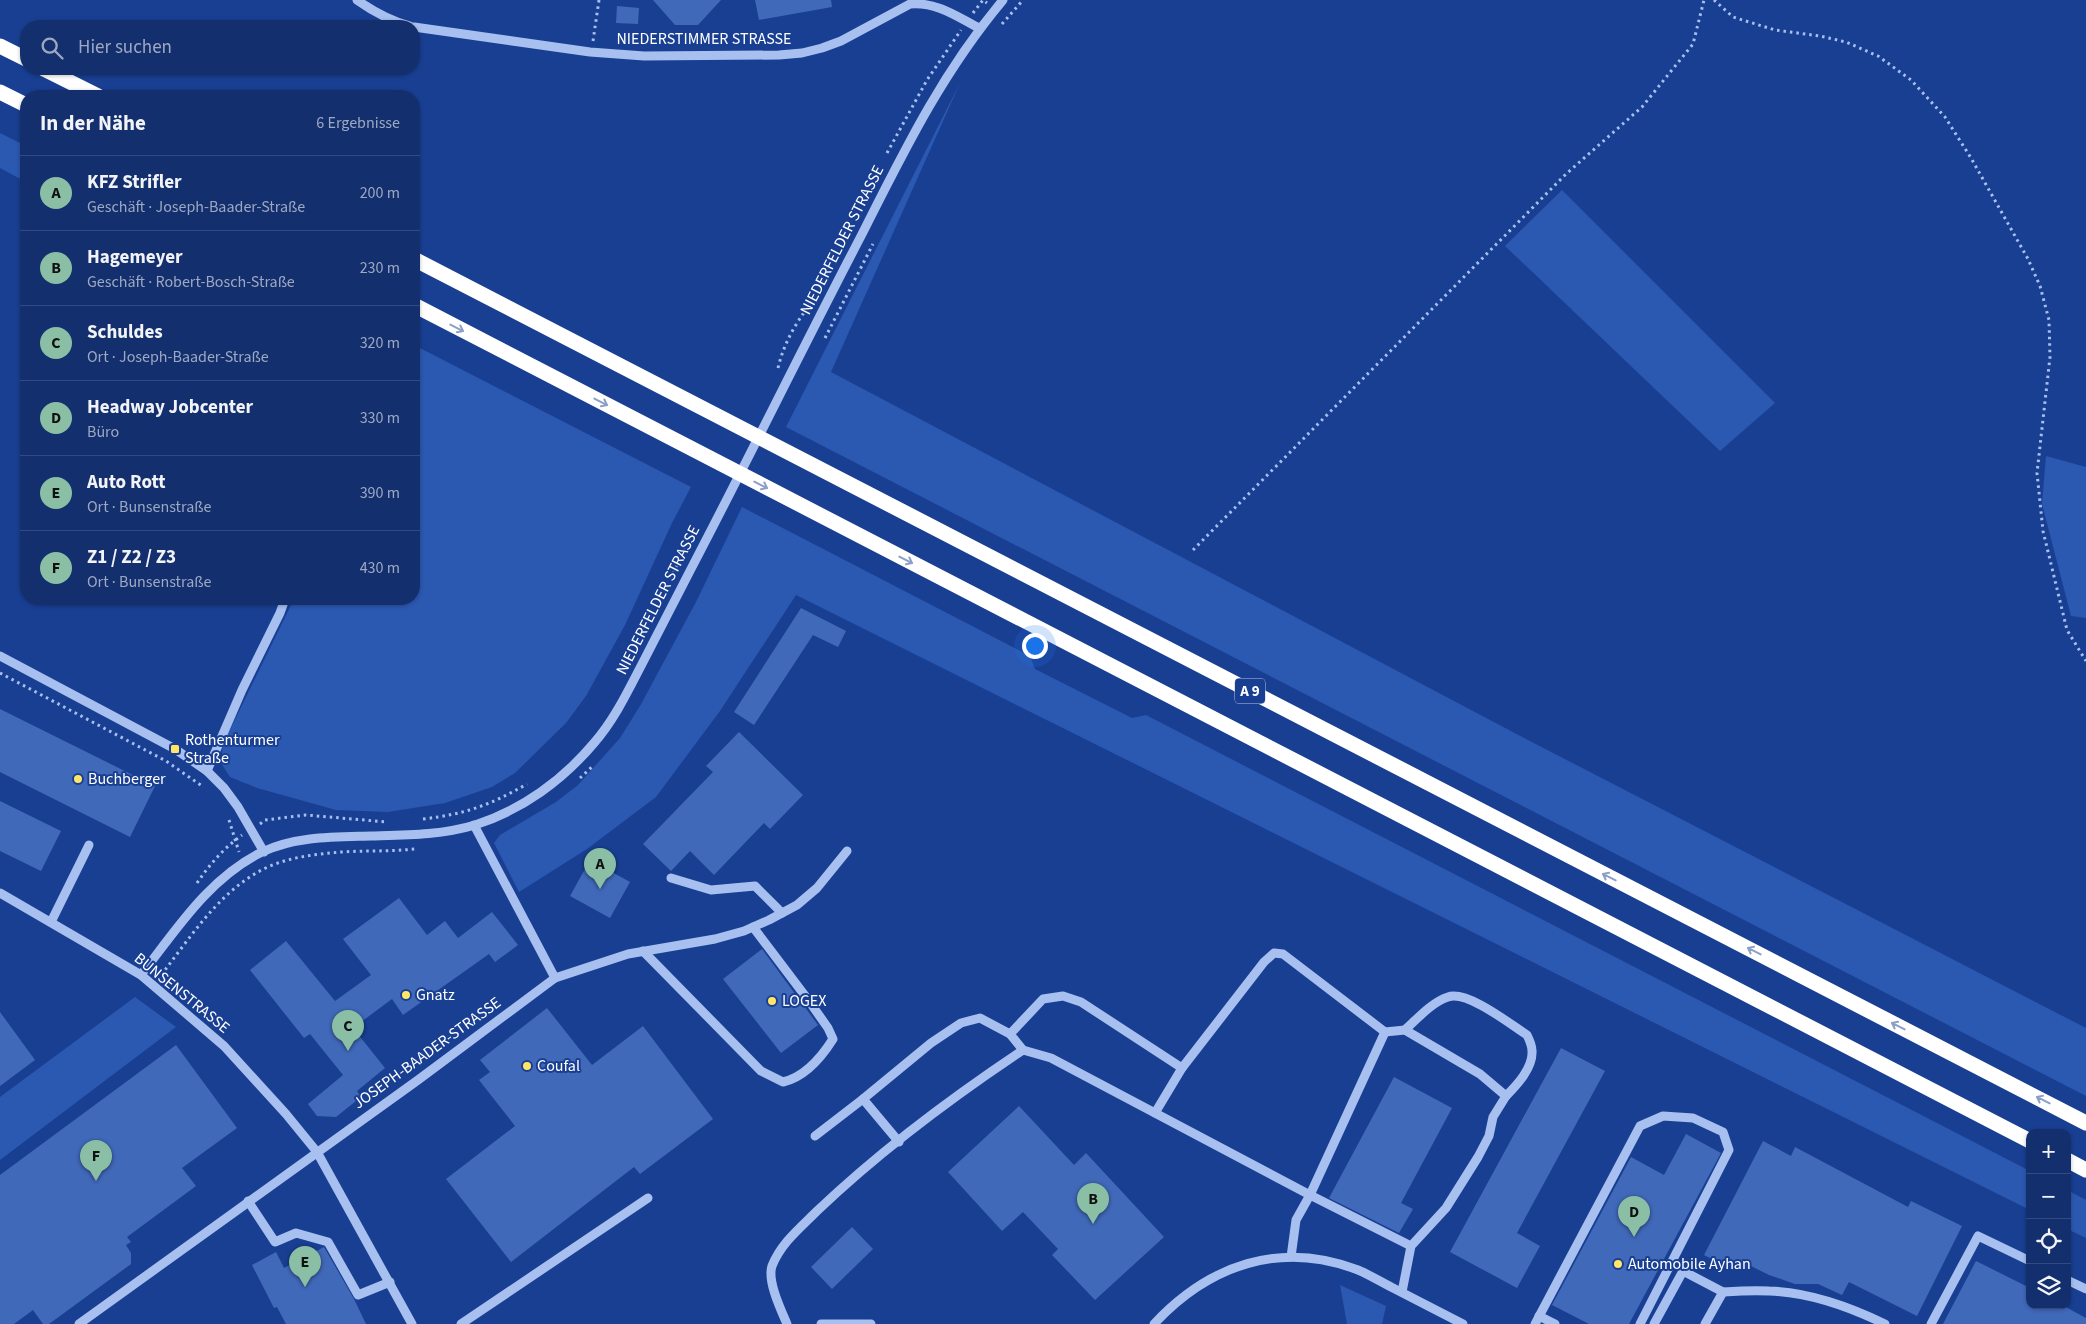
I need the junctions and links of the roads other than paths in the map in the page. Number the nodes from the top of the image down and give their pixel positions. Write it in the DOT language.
graph roads {
  1 [pos="357,0"];
  2 [pos="1003,0"];
  3 [pos="391,20"];
  4 [pos="420,28"];
  5 [pos="979,28"];
  6 [pos="0,46"];
  7 [pos="20,57"];
  8 [pos="56,75"];
  9 [pos="86,90"];
  10 [pos="0,92"];
  11 [pos="20,102"];
  12 [pos="420,263"];
  13 [pos="420,309"];
  14 [pos="283,605"];
  15 [pos="0,656"];
  16 [pos="207,770"];
  17 [pos="474,825"];
  18 [pos="89,845"];
  19 [pos="847,851"];
  20 [pos="264,852"];
  21 [pos="671,878"];
  22 [pos="0,893"];
  23 [pos="782,913"];
  24 [pos="51,922"];
  25 [pos="753,927"];
  26 [pos="642,951"];
  27 [pos="141,975"];
  28 [pos="555,978"];
  29 [pos="1405,1030"];
  30 [pos="1385,1032"];
  31 [pos="1010,1034"];
  32 [pos="1023,1050"];
  33 [pos="1182,1068"];
  34 [pos="1506,1096"];
  35 [pos="863,1099"];
  36 [pos="1155,1113"];
  37 [pos="2086,1122"];
  38 [pos="815,1136"];
  39 [pos="2026,1139"];
  40 [pos="899,1142"];
  41 [pos="316,1152"];
  42 [pos="2071,1162"];
  43 [pos="2086,1170"];
  44 [pos="1310,1195"];
  45 [pos="648,1198"];
  46 [pos="248,1201"];
  47 [pos="1411,1246"];
  48 [pos="1291,1257"];
  49 [pos="2026,1259"];
  50 [pos="390,1282"];
  51 [pos="2071,1282"];
  52 [pos="2086,1289"];
  53 [pos="1402,1292"];
  54 [pos="1722,1292"];
  55 [pos="1537,1320"];
  56 [pos="79,1324"];
  57 [pos="412,1324"];
  58 [pos="461,1324"];
  59 [pos="787,1324"];
  60 [pos="821,1324"];
  61 [pos="870,1324"];
  62 [pos="1154,1324"];
  63 [pos="1463,1324"];
  64 [pos="1555,1324"];
  65 [pos="1640,1324"];
  66 [pos="1654,1324"];
  67 [pos="1705,1324"];
  68 [pos="1885,1324"];
  69 [pos="1931,1324"];
  1 -- 3 [label="street"];
  2 -- 5 [label="street, NIEDERFELDER STRASSE"];
  4 -- 5 [label="street, NIEDERSTIMMER STRASSE"];
  5 -- 17 [label="street, NIEDERFELDER STRASSE"];
  6 -- 7 [label="highway"];
  8 -- 9 [label="highway"];
  10 -- 11 [label="highway"];
  37 -- 12 [label="highway, A 9, one-way"];
  13 -- 39 [label="highway, A 9, one-way"];
  14 -- 16 [label="street"];
  15 -- 16 [label="street"];
  16 -- 20 [label="street"];
  17 -- 20 [label="street, NIEDERFELDER STRASSE"];
  17 -- 28 [label="street"];
  18 -- 24 [label="street"];
  19 -- 23 [label="street, JOSEPH-BAADER-STRASSE"];
  20 -- 27 [label="street, NIEDERFELDER STRASSE"];
  21 -- 23 [label="street"];
  22 -- 24 [label="street, BUNSENSTRASSE"];
  23 -- 25 [label="street, JOSEPH-BAADER-STRASSE"];
  24 -- 27 [label="street, BUNSENSTRASSE"];
  25 -- 26 [label="street, JOSEPH-BAADER-STRASSE"];
  25 -- 26 [label="street"];
  26 -- 28 [label="street, JOSEPH-BAADER-STRASSE"];
  27 -- 41 [label="street, BUNSENSTRASSE"];
  28 -- 41 [label="street, JOSEPH-BAADER-STRASSE"];
  29 -- 30 [label="street"];
  29 -- 34 [label="street"];
  29 -- 34 [label="street"];
  30 -- 33 [label="street"];
  30 -- 44 [label="street"];
  31 -- 32 [label="street"];
  31 -- 33 [label="street"];
  31 -- 35 [label="street"];
  32 -- 36 [label="street"];
  32 -- 40 [label="street"];
  33 -- 36 [label="street"];
  34 -- 47 [label="street"];
  35 -- 38 [label="street"];
  35 -- 40 [label="street"];
  36 -- 44 [label="street"];
  40 -- 59 [label="street"];
  41 -- 46 [label="street"];
  41 -- 50 [label="street, BUNSENSTRASSE"];
  42 -- 43 [label="highway"];
  44 -- 47 [label="street"];
  44 -- 48 [label="street"];
  45 -- 58 [label="street"];
  46 -- 50 [label="street"];
  46 -- 56 [label="street"];
  47 -- 53 [label="street"];
  48 -- 53 [label="street"];
  48 -- 62 [label="street"];
  49 -- 69 [label="street"];
  50 -- 57 [label="street, BUNSENSTRASSE"];
  51 -- 52 [label="street"];
  53 -- 63 [label="street"];
  54 -- 66 [label="street"];
  54 -- 67 [label="street"];
  54 -- 68 [label="street"];
  55 -- 64 [label="street"];
  55 -- 65 [label="street"];
  60 -- 61 [label="street"];
}
